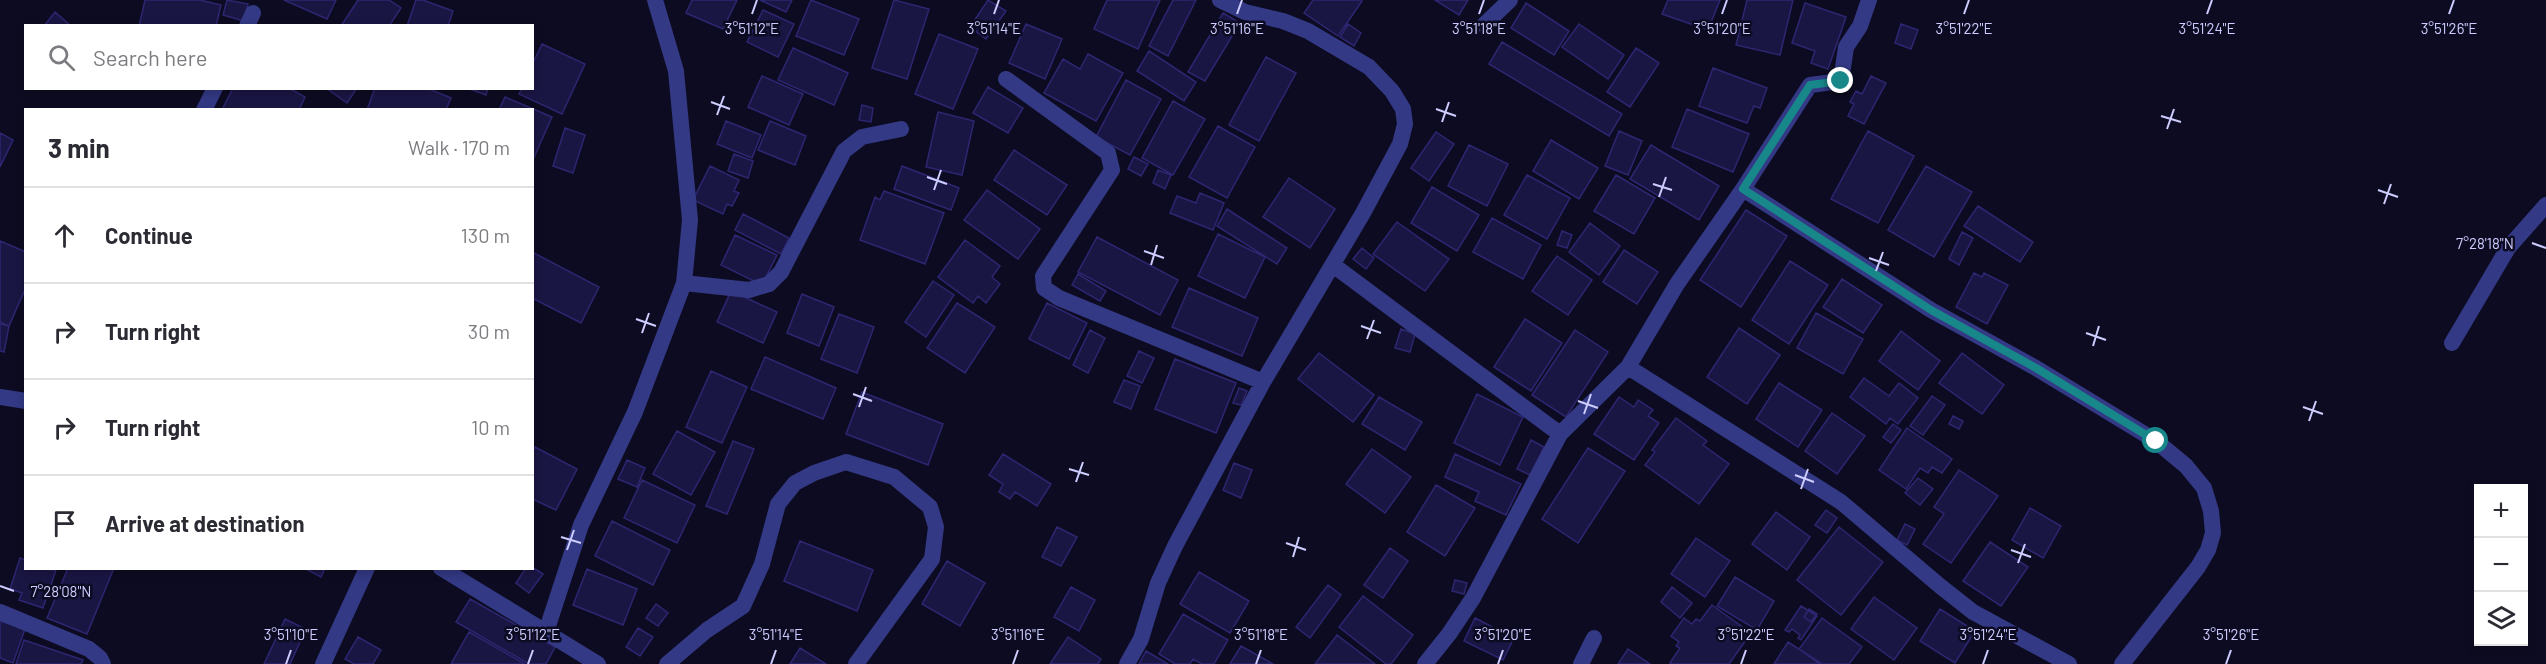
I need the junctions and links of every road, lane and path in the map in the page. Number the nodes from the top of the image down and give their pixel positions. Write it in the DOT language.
graph roads {
  1 [pos="655,0"];
  2 [pos="1220,0"];
  3 [pos="1510,0"];
  4 [pos="1869,0"];
  5 [pos="1484,26"];
  6 [pos="1006,79"];
  7 [pos="214,90"];
  8 [pos="205,108"];
  9 [pos="901,129"];
  10 [pos="1743,189"];
  11 [pos="2546,205"];
  12 [pos="1333,265"];
  13 [pos="684,283"];
  14 [pos="2452,343"];
  15 [pos="1628,367"];
  16 [pos="1263,382"];
  17 [pos="0,397"];
  18 [pos="24,401"];
  19 [pos="1560,434"];
  20 [pos="367,570"];
  21 [pos="444,570"];
  22 [pos="0,612"];
  23 [pos="546,632"];
  24 [pos="1594,638"];
  25 [pos="103,664"];
  26 [pos="323,664"];
  27 [pos="598,664"];
  28 [pos="667,664"];
  29 [pos="856,664"];
  30 [pos="1127,664"];
  31 [pos="1425,664"];
  32 [pos="1581,664"];
  33 [pos="2069,664"];
  34 [pos="2122,664"];
  1 -- 13 [label="street"];
  2 -- 12 [label="street"];
  3 -- 5 [label="street"];
  4 -- 10 [label="street"];
  6 -- 16 [label="street"];
  7 -- 8 [label="street"];
  9 -- 13 [label="street"];
  10 -- 15 [label="street"];
  10 -- 34 [label="street"];
  11 -- 14 [label="street"];
  12 -- 16 [label="street"];
  12 -- 19 [label="street"];
  13 -- 23 [label="street"];
  15 -- 19 [label="street"];
  15 -- 33 [label="street"];
  16 -- 30 [label="street"];
  17 -- 18 [label="street"];
  19 -- 31 [label="street"];
  20 -- 26 [label="street"];
  21 -- 23 [label="street"];
  22 -- 25 [label="street"];
  23 -- 27 [label="street"];
  24 -- 32 [label="street"];
  28 -- 29 [label="street"];
}
